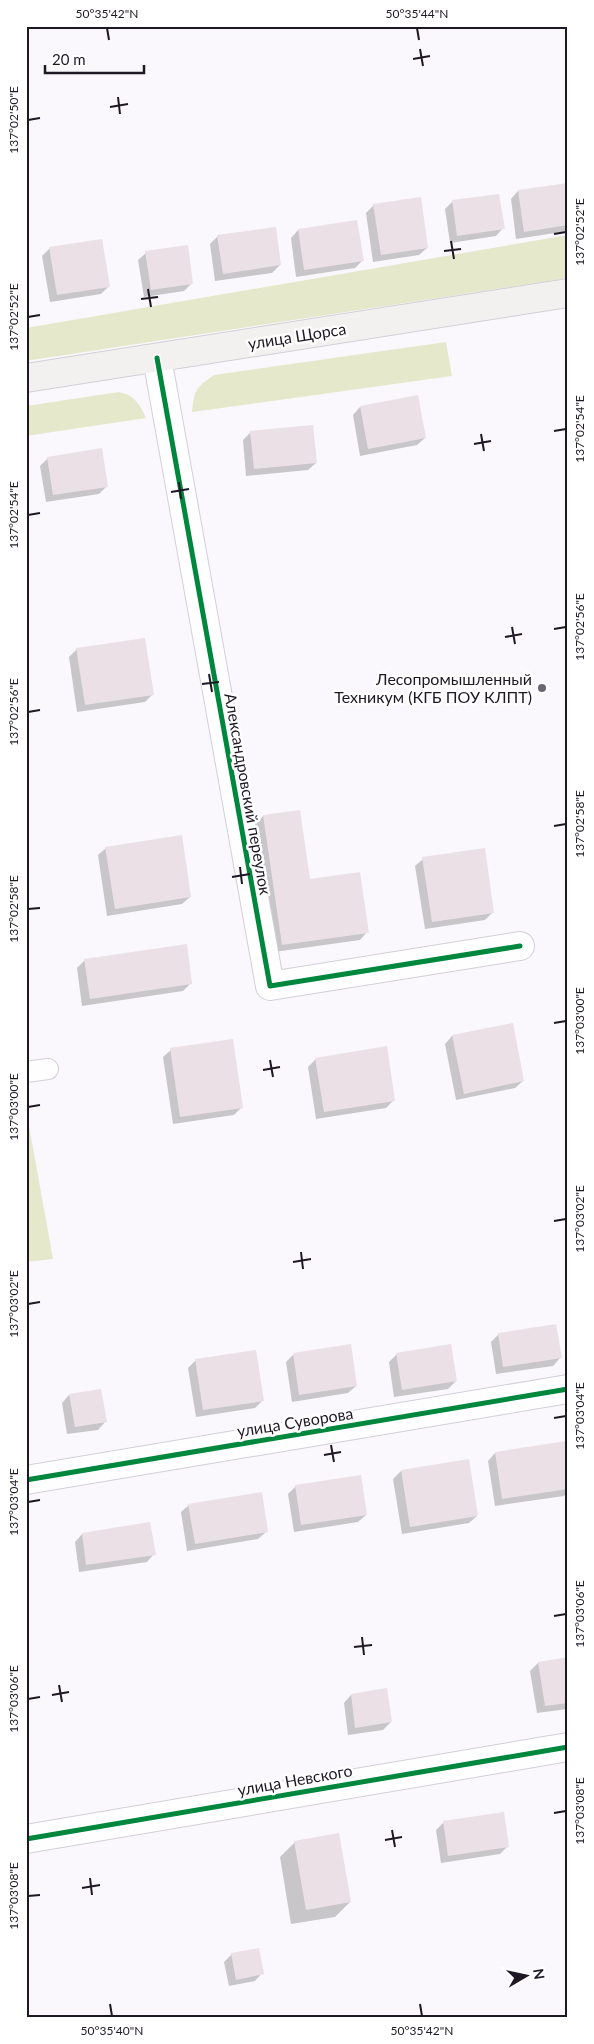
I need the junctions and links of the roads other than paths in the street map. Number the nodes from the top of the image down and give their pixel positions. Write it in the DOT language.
graph roads {
  1 [pos="568,293"];
  2 [pos="157,358"];
  3 [pos="26,378"];
  4 [pos="520,946"];
  5 [pos="48,1069"];
  6 [pos="26,1072"];
  7 [pos="568,1389"];
  8 [pos="26,1480"];
  9 [pos="568,1747"];
  10 [pos="26,1838"];
  1 -- 2 [label="street, улица Щорса"];
  2 -- 3 [label="street, улица Щорса"];
  2 -- 4 [label="street, Александровский переулок"];
  5 -- 6 [label="lane"];
  7 -- 8 [label="street, улица Суворова"];
  9 -- 10 [label="street, улица Невского"];
}
